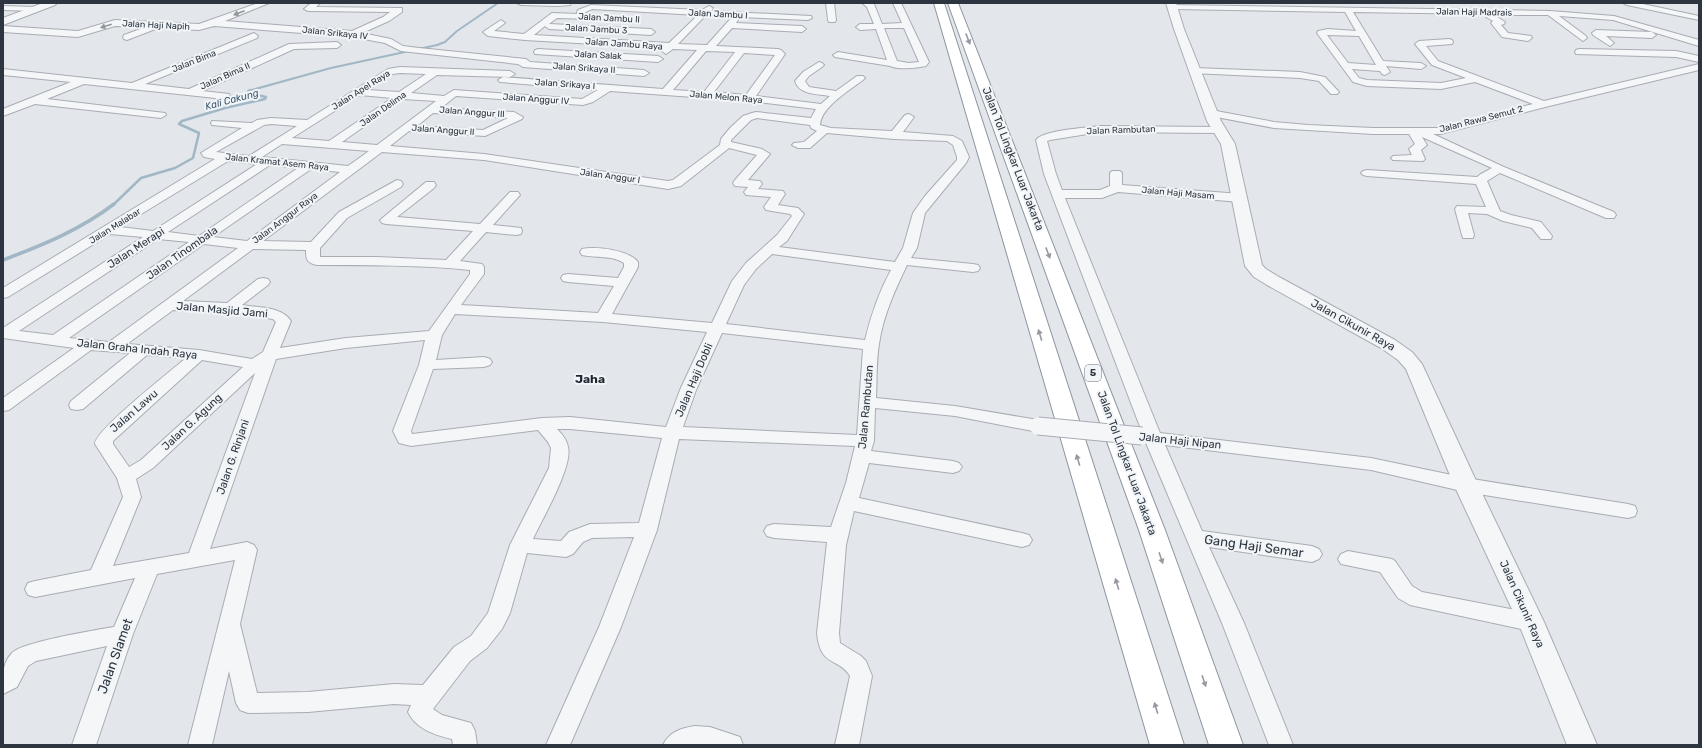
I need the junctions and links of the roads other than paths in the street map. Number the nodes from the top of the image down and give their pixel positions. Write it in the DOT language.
graph roads {
  1 [pos="52,3"];
  2 [pos="265,3"];
  3 [pos="316,3"];
  4 [pos="521,3"];
  5 [pos="566,3"];
  6 [pos="830,3"];
  7 [pos="866,3"];
  8 [pos="897,3"];
  9 [pos="939,3"];
  10 [pos="953,3"];
  11 [pos="1662,3"];
  12 [pos="681,4"];
  13 [pos="1172,5"];
  14 [pos="711,6"];
  15 [pos="745,6"];
  16 [pos="778,7"];
  17 [pos="1624,7"];
  18 [pos="3,8"];
  19 [pos="603,8"];
  20 [pos="36,9"];
  21 [pos="1348,10"];
  22 [pos="1699,10"];
  23 [pos="674,11"];
  24 [pos="581,12"];
  25 [pos="1485,12"];
  26 [pos="704,13"];
  27 [pos="1550,13"];
  28 [pos="738,15"];
  29 [pos="1683,15"];
  30 [pos="771,16"];
  31 [pos="1602,16"];
  32 [pos="808,18"];
  33 [pos="1699,18"];
  34 [pos="832,20"];
  35 [pos="1628,21"];
  36 [pos="3,22"];
  37 [pos="214,23"];
  38 [pos="501,23"];
  39 [pos="1660,23"];
  40 [pos="161,25"];
  41 [pos="541,25"];
  42 [pos="730,25"];
  43 [pos="907,25"];
  44 [pos="879,26"];
  45 [pos="657,27"];
  46 [pos="860,27"];
  47 [pos="802,29"];
  48 [pos="3,30"];
  49 [pos="352,34"];
  50 [pos="1363,34"];
  51 [pos="254,36"];
  52 [pos="525,36"];
  53 [pos="1674,36"];
  54 [pos="127,38"];
  55 [pos="1528,38"];
  56 [pos="1583,38"];
  57 [pos="555,39"];
  58 [pos="1449,42"];
  59 [pos="1610,43"];
  60 [pos="1699,43"];
  61 [pos="639,44"];
  62 [pos="338,45"];
  63 [pos="671,47"];
  64 [pos="706,49"];
  65 [pos="741,51"];
  66 [pos="538,52"];
  67 [pos="1579,52"];
  68 [pos="1655,54"];
  69 [pos="838,55"];
  70 [pos="658,59"];
  71 [pos="1699,59"];
  72 [pos="1624,60"];
  73 [pos="260,61"];
  74 [pos="524,63"];
  75 [pos="275,64"];
  76 [pos="819,65"];
  77 [pos="894,65"];
  78 [pos="1345,66"];
  79 [pos="1421,66"];
  80 [pos="1699,67"];
  81 [pos="1382,68"];
  82 [pos="1195,71"];
  83 [pos="3,72"];
  84 [pos="435,72"];
  85 [pos="644,73"];
  86 [pos="506,77"];
  87 [pos="860,78"];
  88 [pos="1474,79"];
  89 [pos="84,80"];
  90 [pos="134,86"];
  91 [pos="609,87"];
  92 [pos="627,88"];
  93 [pos="191,92"];
  94 [pos="357,92"];
  95 [pos="459,92"];
  96 [pos="666,92"];
  97 [pos="1334,92"];
  98 [pos="482,94"];
  99 [pos="837,94"];
  100 [pos="707,95"];
  101 [pos="225,96"];
  102 [pos="401,96"];
  103 [pos="749,98"];
  104 [pos="444,99"];
  105 [pos="34,101"];
  106 [pos="1543,104"];
  107 [pos="824,107"];
  108 [pos="431,110"];
  109 [pos="3,113"];
  110 [pos="160,115"];
  111 [pos="514,115"];
  112 [pos="909,117"];
  113 [pos="1215,122"];
  114 [pos="216,123"];
  115 [pos="309,123"];
  116 [pos="252,126"];
  117 [pos="819,127"];
  118 [pos="406,128"];
  119 [pos="1415,132"];
  120 [pos="894,136"];
  121 [pos="282,141"];
  122 [pos="958,143"];
  123 [pos="726,144"];
  124 [pos="330,145"];
  125 [pos="378,149"];
  126 [pos="226,157"];
  127 [pos="1397,158"];
  128 [pos="250,160"];
  129 [pos="267,162"];
  130 [pos="308,166"];
  131 [pos="1500,169"];
  132 [pos="350,170"];
  133 [pos="1116,173"];
  134 [pos="1367,173"];
  135 [pos="1481,182"];
  136 [pos="397,184"];
  137 [pos="430,185"];
  138 [pos="1116,188"];
  139 [pos="1058,194"];
  140 [pos="514,196"];
  141 [pos="1241,198"];
  142 [pos="1492,212"];
  143 [pos="1610,215"];
  144 [pos="485,228"];
  145 [pos="109,230"];
  146 [pos="516,231"];
  147 [pos="156,235"];
  148 [pos="1468,235"];
  149 [pos="1546,236"];
  150 [pos="202,240"];
  151 [pos="250,244"];
  152 [pos="313,245"];
  153 [pos="769,250"];
  154 [pos="587,252"];
  155 [pos="450,264"];
  156 [pos="902,264"];
  157 [pos="973,268"];
  158 [pos="568,278"];
  159 [pos="263,282"];
  160 [pos="624,283"];
  161 [pos="3,294"];
  162 [pos="168,305"];
  163 [pos="230,308"];
  164 [pos="451,309"];
  165 [pos="603,318"];
  166 [pos="716,328"];
  167 [pos="4,333"];
  168 [pos="434,335"];
  169 [pos="56,340"];
  170 [pos="88,345"];
  171 [pos="871,345"];
  172 [pos="113,347"];
  173 [pos="145,350"];
  174 [pos="199,356"];
  175 [pos="262,359"];
  176 [pos="484,362"];
  177 [pos="427,365"];
  178 [pos="868,402"];
  179 [pos="77,405"];
  180 [pos="3,406"];
  181 [pos="542,424"];
  182 [pos="672,433"];
  183 [pos="1148,437"];
  184 [pos="863,448"];
  185 [pos="953,467"];
  186 [pos="126,478"];
  187 [pos="1466,485"];
  188 [pos="848,503"];
  189 [pos="1628,511"];
  190 [pos="647,530"];
  191 [pos="774,531"];
  192 [pos="838,535"];
  193 [pos="1197,538"];
  194 [pos="1022,540"];
  195 [pos="520,545"];
  196 [pos="1312,554"];
  197 [pos="197,559"];
  198 [pos="1348,559"];
  199 [pos="149,568"];
  200 [pos="98,577"];
  201 [pos="35,589"];
  202 [pos="1531,622"];
  203 [pos="229,623"];
  204 [pos="122,634"];
  205 [pos="3,684"];
  206 [pos="429,696"];
  207 [pos="84,745"];
  208 [pos="200,745"];
  209 [pos="465,745"];
  210 [pos="558,745"];
  211 [pos="675,745"];
  212 [pos="731,745"];
  213 [pos="847,745"];
  214 [pos="1168,745"];
  215 [pos="1226,745"];
  216 [pos="1281,745"];
  217 [pos="1582,745"];
  1 -- 20 [label="street"];
  2 -- 37 [label="street, one-way"];
  3 -- 49 [label="street"];
  4 -- 5 [label="street"];
  6 -- 34 [label="street"];
  7 -- 44 [label="street"];
  8 -- 43 [label="street"];
  214 -- 9 [label="highway, Jalan Tol Lingkar Luar Jakarta, one-way"];
  10 -- 215 [label="highway, Jalan Tol Lingkar Luar Jakarta / 5, one-way"];
  11 -- 22 [label="street"];
  12 -- 23 [label="street"];
  13 -- 21 [label="street, Jalan Haji Madrais"];
  13 -- 82 [label="street, Jalan Cikunir Raya"];
  14 -- 26 [label="street"];
  15 -- 28 [label="street"];
  16 -- 30 [label="street"];
  17 -- 29 [label="street"];
  17 -- 29 [label="street"];
  17 -- 31 [label="street"];
  18 -- 20 [label="street"];
  19 -- 23 [label="street, Jalan Jambu I"];
  19 -- 24 [label="street, Jalan Jambu I"];
  19 -- 41 [label="street, Jalan Jambu II"];
  20 -- 36 [label="street"];
  21 -- 25 [label="street, Jalan Haji Madrais"];
  21 -- 50 [label="street"];
  23 -- 26 [label="street, Jalan Jambu I"];
  23 -- 45 [label="street"];
  25 -- 27 [label="street, Jalan Haji Madrais"];
  25 -- 55 [label="street"];
  26 -- 28 [label="street, Jalan Jambu I"];
  26 -- 63 [label="street"];
  27 -- 31 [label="street, Jalan Haji Madrais"];
  27 -- 56 [label="street"];
  28 -- 30 [label="street, Jalan Jambu I"];
  28 -- 42 [label="street"];
  29 -- 33 [label="street"];
  30 -- 32 [label="street, Jalan Jambu I"];
  31 -- 35 [label="street, Jalan Haji Madrais"];
  35 -- 39 [label="street"];
  35 -- 53 [label="street, Jalan Haji Madrais"];
  37 -- 40 [label="street, Jalan Haji Napih"];
  37 -- 49 [label="street, Jalan Srikaya IV"];
  38 -- 52 [label="street, Jalan Jambu Raya"];
  40 -- 48 [label="street, Jalan Haji Napih, one-way"];
  40 -- 54 [label="street"];
  41 -- 45 [label="street, Jalan Jambu 3"];
  41 -- 52 [label="street"];
  42 -- 47 [label="street"];
  42 -- 64 [label="street"];
  43 -- 44 [label="street"];
  43 -- 77 [label="street"];
  44 -- 46 [label="street"];
  44 -- 77 [label="street"];
  45 -- 61 [label="street"];
  49 -- 74 [label="street, Jalan Srikaya IV"];
  50 -- 78 [label="street"];
  50 -- 81 [label="street"];
  51 -- 90 [label="street, Jalan Bima"];
  52 -- 57 [label="street, Jalan Jambu Raya"];
  53 -- 59 [label="street"];
  53 -- 60 [label="street, Jalan Haji Madrais"];
  57 -- 61 [label="street, Jalan Jambu Raya"];
  57 -- 66 [label="street"];
  58 -- 88 [label="street"];
  61 -- 63 [label="street, Jalan Jambu Raya"];
  62 -- 73 [label="street, Jalan Bima II"];
  63 -- 64 [label="street, Jalan Jambu Raya"];
  63 -- 70 [label="street"];
  64 -- 65 [label="street, Jalan Jambu Raya"];
  64 -- 96 [label="street"];
  65 -- 100 [label="street"];
  65 -- 103 [label="street, Jalan Jambu Raya"];
  66 -- 70 [label="street, Jalan Salak"];
  66 -- 74 [label="street"];
  67 -- 68 [label="street"];
  68 -- 71 [label="street"];
  68 -- 72 [label="street"];
  69 -- 77 [label="street"];
  70 -- 85 [label="street"];
  73 -- 75 [label="street, Jalan Bima II"];
  73 -- 93 [label="street, Jalan Bima II"];
  74 -- 85 [label="street, Jalan Srikaya II"];
  74 -- 86 [label="street"];
  76 -- 99 [label="street"];
  78 -- 81 [label="street"];
  78 -- 88 [label="street"];
  79 -- 81 [label="street"];
  80 -- 106 [label="street, Jalan Rawa Semut 2"];
  82 -- 97 [label="street"];
  82 -- 113 [label="street, Jalan Cikunir Raya"];
  83 -- 89 [label="street"];
  84 -- 86 [label="street, Jalan Apel Raya"];
  84 -- 94 [label="street, Jalan Apel Raya"];
  84 -- 102 [label="street, Jalan Delima"];
  85 -- 92 [label="street"];
  86 -- 91 [label="street, Jalan Srikaya I"];
  86 -- 98 [label="street"];
  87 -- 99 [label="street"];
  88 -- 106 [label="street"];
  89 -- 90 [label="street"];
  89 -- 105 [label="street"];
  90 -- 93 [label="street"];
  91 -- 92 [label="street, Jalan Srikaya I"];
  91 -- 98 [label="street, Jalan Anggur IV"];
  92 -- 96 [label="street, Jalan Melon Raya"];
  93 -- 101 [label="street"];
  94 -- 102 [label="street"];
  94 -- 115 [label="street, Jalan Apel Raya"];
  95 -- 98 [label="street, Jalan Anggur IV"];
  95 -- 104 [label="street, Jalan Anggur Raya"];
  96 -- 100 [label="street, Jalan Melon Raya"];
  99 -- 107 [label="street"];
  100 -- 103 [label="street, Jalan Melon Raya"];
  102 -- 104 [label="street"];
  102 -- 124 [label="street, Jalan Delima"];
  103 -- 107 [label="street, Jalan Melon Raya"];
  104 -- 108 [label="street, Jalan Anggur Raya"];
  105 -- 109 [label="street"];
  105 -- 110 [label="street"];
  106 -- 119 [label="street, Jalan Rawa Semut 2"];
  107 -- 117 [label="street"];
  108 -- 111 [label="street, Jalan Anggur III"];
  108 -- 118 [label="street, Jalan Anggur Raya"];
  111 -- 118 [label="street, Jalan Anggur II"];
  112 -- 120 [label="street"];
  113 -- 119 [label="street, Jalan Rawa Semut 2"];
  113 -- 139 [label="street, Jalan Rambutan"];
  113 -- 141 [label="street, Jalan Cikunir Raya"];
  114 -- 116 [label="street"];
  115 -- 116 [label="street"];
  115 -- 121 [label="street, Jalan Apel Raya"];
  116 -- 126 [label="street, Jalan Kramat Asem Raya"];
  117 -- 120 [label="street, Jalan Anggur I"];
  117 -- 123 [label="street, Jalan Anggur I"];
  118 -- 125 [label="street, Jalan Anggur Raya"];
  119 -- 127 [label="street"];
  119 -- 131 [label="street"];
  120 -- 122 [label="street, Jalan Anggur I"];
  121 -- 124 [label="street, Jalan Anggur I"];
  121 -- 128 [label="street, Jalan Apel Raya"];
  122 -- 156 [label="street, Jalan Rambutan"];
  123 -- 125 [label="street, Jalan Anggur I"];
  123 -- 153 [label="street, Jalan Haji Dobli"];
  124 -- 125 [label="street, Jalan Anggur I"];
  125 -- 132 [label="street, Jalan Anggur Raya"];
  126 -- 128 [label="street, Jalan Kramat Asem Raya"];
  126 -- 145 [label="street, Jalan Malabar"];
  128 -- 129 [label="street, Jalan Kramat Asem Raya"];
  129 -- 130 [label="street, Jalan Kramat Asem Raya"];
  129 -- 147 [label="street, Jalan Merapi"];
  130 -- 132 [label="street, Jalan Kramat Asem Raya"];
  130 -- 150 [label="street, Jalan Tinombala"];
  131 -- 135 [label="street"];
  131 -- 143 [label="street"];
  132 -- 151 [label="street, Jalan Anggur Raya"];
  133 -- 138 [label="street"];
  134 -- 135 [label="street"];
  135 -- 142 [label="street"];
  136 -- 152 [label="street"];
  137 -- 144 [label="street"];
  138 -- 139 [label="street, Jalan Haji Masam"];
  138 -- 141 [label="street, Jalan Haji Masam"];
  139 -- 183 [label="street"];
  140 -- 144 [label="street"];
  141 -- 187 [label="street, Jalan Cikunir Raya"];
  142 -- 148 [label="street"];
  142 -- 149 [label="street"];
  144 -- 146 [label="street"];
  144 -- 155 [label="street"];
  145 -- 147 [label="street"];
  145 -- 161 [label="street, Jalan Malabar"];
  147 -- 150 [label="street"];
  147 -- 167 [label="street, Jalan Merapi"];
  150 -- 151 [label="street"];
  150 -- 169 [label="street, Jalan Tinombala"];
  151 -- 152 [label="street"];
  151 -- 162 [label="street, Jalan Anggur Raya"];
  152 -- 155 [label="street"];
  153 -- 156 [label="street"];
  153 -- 166 [label="street, Jalan Haji Dobli"];
  154 -- 160 [label="street"];
  155 -- 164 [label="street"];
  156 -- 157 [label="street"];
  156 -- 171 [label="street, Jalan Rambutan"];
  158 -- 160 [label="street"];
  159 -- 163 [label="street"];
  160 -- 165 [label="street"];
  162 -- 163 [label="street, Jalan Masjid Jami"];
  162 -- 172 [label="street, Jalan Anggur Raya"];
  163 -- 175 [label="street, Jalan Masjid Jami"];
  164 -- 165 [label="street"];
  164 -- 168 [label="street"];
  165 -- 166 [label="street"];
  166 -- 171 [label="street"];
  166 -- 182 [label="street, Jalan Haji Dobli"];
  167 -- 169 [label="street, Jalan Graha Indah Raya"];
  168 -- 175 [label="street, Jalan Graha Indah Raya"];
  168 -- 177 [label="street"];
  169 -- 170 [label="street, Jalan Graha Indah Raya"];
  170 -- 172 [label="street, Jalan Graha Indah Raya"];
  170 -- 180 [label="street"];
  171 -- 178 [label="street, Jalan Rambutan"];
  172 -- 173 [label="street, Jalan Graha Indah Raya"];
  173 -- 174 [label="street, Jalan Graha Indah Raya"];
  173 -- 179 [label="street"];
  174 -- 175 [label="street, Jalan Graha Indah Raya"];
  174 -- 186 [label="street, Jalan Lawu"];
  175 -- 186 [label="street, Jalan G. Agung"];
  175 -- 197 [label="street, Jalan G. Rinjani"];
  176 -- 177 [label="street"];
  177 -- 181 [label="street"];
  178 -- 183 [label="street, Jalan Haji Nipan, bridge"];
  178 -- 184 [label="street, Jalan Rambutan"];
  181 -- 182 [label="street"];
  181 -- 195 [label="street"];
  182 -- 184 [label="street"];
  182 -- 190 [label="street, Jalan Haji Dobli"];
  183 -- 187 [label="street, Jalan Haji Nipan"];
  183 -- 193 [label="street"];
  184 -- 185 [label="street"];
  184 -- 188 [label="street, Jalan Rambutan"];
  186 -- 200 [label="street"];
  187 -- 189 [label="street, Jalan Haji Nipan"];
  187 -- 202 [label="street, Jalan Cikunir Raya"];
  188 -- 192 [label="street, Jalan Rambutan"];
  188 -- 194 [label="street"];
  190 -- 195 [label="street"];
  190 -- 210 [label="street, Jalan Haji Dobli"];
  191 -- 192 [label="street"];
  192 -- 213 [label="street, Jalan Rambutan"];
  193 -- 196 [label="street, Gang Haji Semar"];
  193 -- 216 [label="street"];
  195 -- 206 [label="street"];
  197 -- 199 [label="street"];
  197 -- 203 [label="street"];
  198 -- 202 [label="street"];
  199 -- 200 [label="street"];
  199 -- 204 [label="street, Jalan Slamet"];
  200 -- 201 [label="street"];
  202 -- 217 [label="street, Jalan Cikunir Raya"];
  203 -- 206 [label="street"];
  203 -- 208 [label="street"];
  204 -- 205 [label="street"];
  204 -- 207 [label="street, Jalan Slamet"];
  206 -- 209 [label="street"];
  211 -- 212 [label="street"];
}
